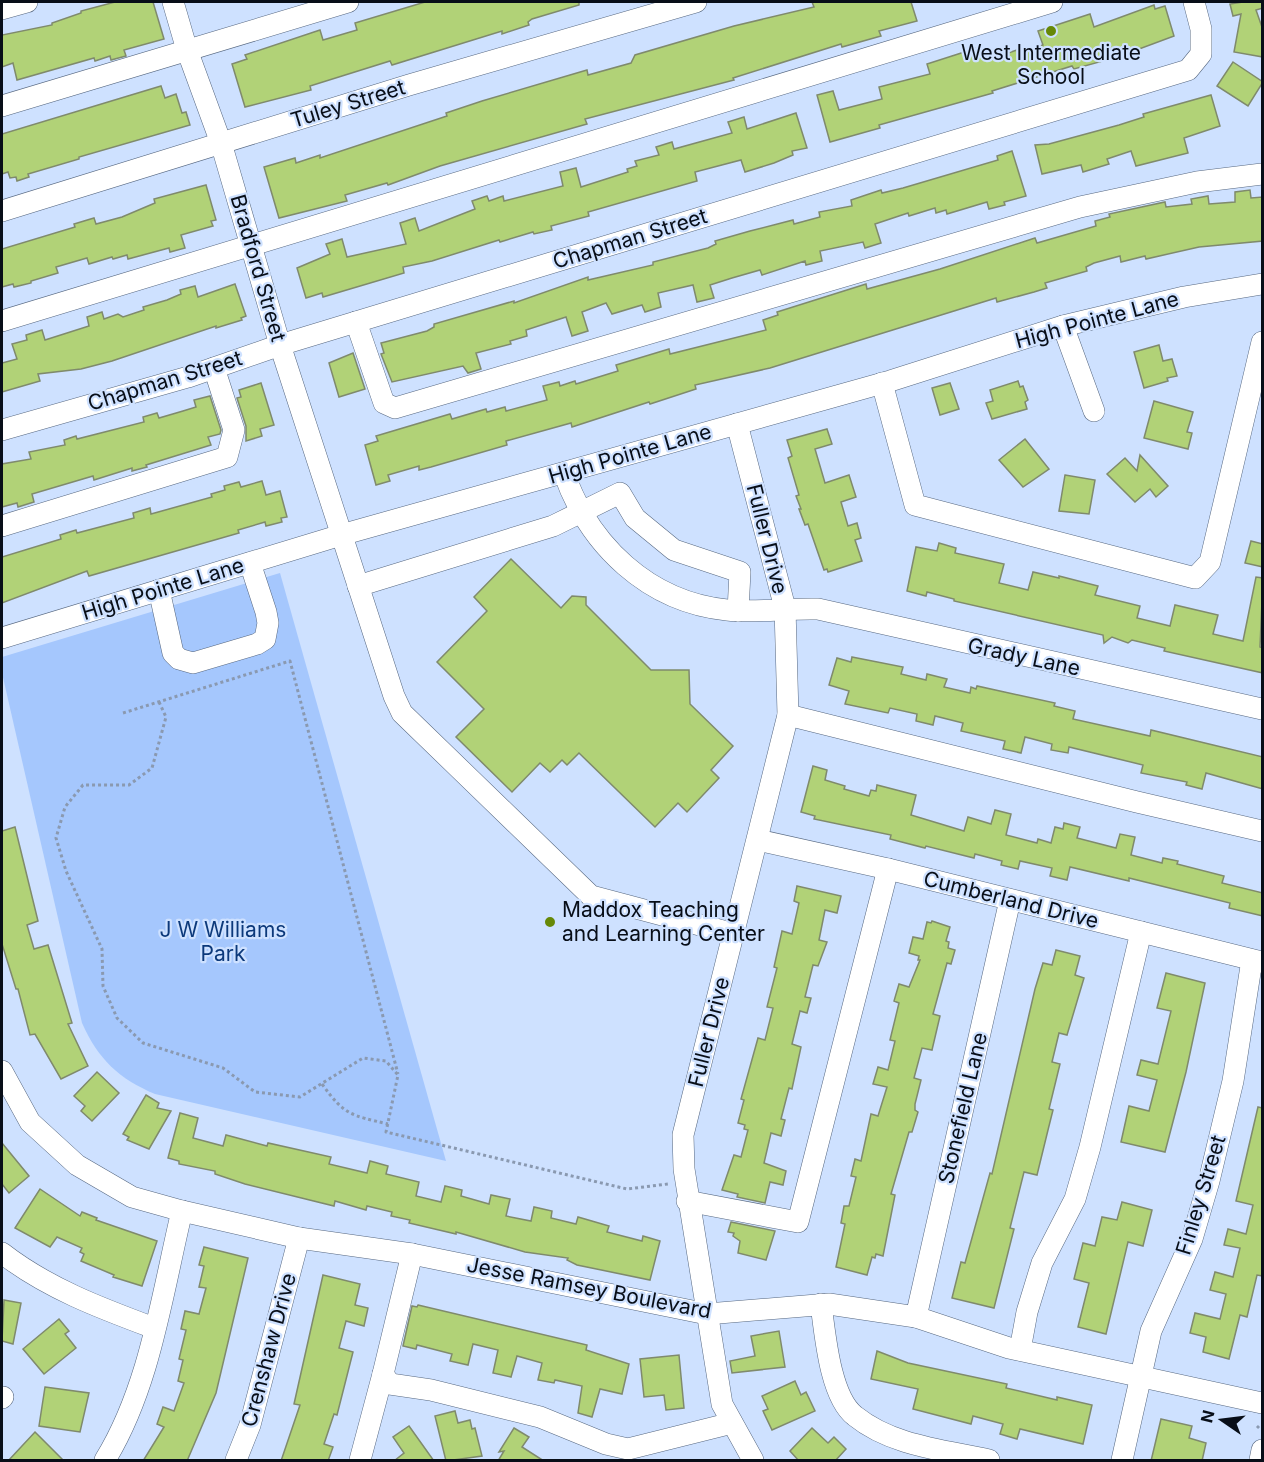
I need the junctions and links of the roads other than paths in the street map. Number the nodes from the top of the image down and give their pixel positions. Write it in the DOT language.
graph roads {
  1 [pos="27,2"];
  2 [pos="173,2"];
  3 [pos="348,2"];
  4 [pos="696,2"];
  5 [pos="1052,2"];
  6 [pos="1194,2"];
  7 [pos="2,9"];
  8 [pos="187,50"];
  9 [pos="2,106"];
  10 [pos="221,143"];
  11 [pos="1263,174"];
  12 [pos="2,211"];
  13 [pos="250,244"];
  14 [pos="1263,284"];
  15 [pos="2,321"];
  16 [pos="356,322"];
  17 [pos="1063,326"];
  18 [pos="1263,342"];
  19 [pos="280,345"];
  20 [pos="214,368"];
  21 [pos="882,384"];
  22 [pos="1094,411"];
  23 [pos="737,424"];
  24 [pos="2,430"];
  25 [pos="564,473"];
  26 [pos="579,511"];
  27 [pos="2,526"];
  28 [pos="341,535"];
  29 [pos="250,563"];
  30 [pos="358,586"];
  31 [pos="159,590"];
  32 [pos="785,608"];
  33 [pos="738,611"];
  34 [pos="2,638"];
  35 [pos="1263,709"];
  36 [pos="788,715"];
  37 [pos="1263,831"];
  38 [pos="758,840"];
  39 [pos="888,869"];
  40 [pos="1011,900"];
  41 [pos="1141,932"];
  42 [pos="734,934"];
  43 [pos="1257,961"];
  44 [pos="2,1071"];
  45 [pos="687,1201"];
  46 [pos="182,1211"];
  47 [pos="299,1239"];
  48 [pos="2,1252"];
  49 [pos="412,1254"];
  50 [pos="821,1304"];
  51 [pos="707,1314"];
  52 [pos="916,1317"];
  53 [pos="154,1328"];
  54 [pos="1020,1350"];
  55 [pos="383,1374"];
  56 [pos="1143,1375"];
  57 [pos="1263,1403"];
  58 [pos="732,1423"];
  59 [pos="1263,1450"];
  60 [pos="620,1454"];
  61 [pos="105,1461"];
  62 [pos="236,1461"];
  63 [pos="360,1461"];
  64 [pos="753,1461"];
  65 [pos="988,1461"];
  66 [pos="1122,1461"];
  67 [pos="1260,1461"];
  1 -- 7 [label="street"];
  2 -- 8 [label="street, Bradford Street"];
  3 -- 8 [label="street"];
  4 -- 10 [label="street, Tuley Street"];
  5 -- 13 [label="street"];
  6 -- 16 [label="street, Chapman Street"];
  8 -- 9 [label="street"];
  8 -- 10 [label="street, Bradford Street"];
  10 -- 12 [label="street, Tuley Street"];
  10 -- 13 [label="street, Bradford Street"];
  11 -- 16 [label="street"];
  13 -- 15 [label="street"];
  13 -- 19 [label="street, Bradford Street"];
  14 -- 17 [label="street, High Pointe Lane"];
  16 -- 19 [label="street, Chapman Street"];
  17 -- 21 [label="street, High Pointe Lane"];
  17 -- 22 [label="street"];
  18 -- 21 [label="street"];
  19 -- 20 [label="street, Chapman Street"];
  19 -- 28 [label="street, Bradford Street"];
  20 -- 24 [label="street, Chapman Street"];
  20 -- 27 [label="street"];
  21 -- 23 [label="street, High Pointe Lane"];
  23 -- 25 [label="street, High Pointe Lane"];
  23 -- 32 [label="street, Fuller Drive"];
  25 -- 26 [label="street, Grady Lane"];
  25 -- 28 [label="street, High Pointe Lane"];
  26 -- 30 [label="street"];
  26 -- 33 [label="street, Grady Lane"];
  26 -- 33 [label="street"];
  28 -- 29 [label="street, High Pointe Lane"];
  28 -- 30 [label="street, Bradford Street"];
  29 -- 31 [label="street, High Pointe Lane"];
  29 -- 31 [label="street"];
  30 -- 42 [label="street, Bradford Street"];
  31 -- 34 [label="street, High Pointe Lane"];
  32 -- 33 [label="street, Grady Lane"];
  32 -- 35 [label="street, Grady Lane"];
  32 -- 36 [label="street, Fuller Drive"];
  36 -- 37 [label="street"];
  36 -- 38 [label="street, Fuller Drive"];
  38 -- 39 [label="street, Cumberland Drive"];
  38 -- 42 [label="street, Fuller Drive"];
  39 -- 40 [label="street, Cumberland Drive"];
  39 -- 45 [label="street"];
  40 -- 41 [label="street, Cumberland Drive"];
  40 -- 52 [label="street, Stonefield Lane"];
  41 -- 43 [label="street, Cumberland Drive"];
  41 -- 54 [label="street"];
  42 -- 45 [label="street, Fuller Drive"];
  43 -- 56 [label="street, Finley Street"];
  44 -- 46 [label="street, Jesse Ramsey Boulevard"];
  45 -- 51 [label="street, Fuller Drive"];
  46 -- 47 [label="street, Jesse Ramsey Boulevard"];
  46 -- 53 [label="street"];
  47 -- 49 [label="street, Jesse Ramsey Boulevard"];
  47 -- 62 [label="street, Crenshaw Drive"];
  48 -- 53 [label="street"];
  49 -- 51 [label="street, Jesse Ramsey Boulevard"];
  49 -- 55 [label="street"];
  50 -- 51 [label="street, Jesse Ramsey Boulevard"];
  50 -- 52 [label="street, Jesse Ramsey Boulevard"];
  50 -- 65 [label="street"];
  51 -- 58 [label="street, Fuller Drive"];
  52 -- 54 [label="street, Jesse Ramsey Boulevard"];
  53 -- 61 [label="street"];
  54 -- 56 [label="street, Jesse Ramsey Boulevard"];
  55 -- 60 [label="street"];
  55 -- 63 [label="street"];
  56 -- 57 [label="street, Jesse Ramsey Boulevard"];
  56 -- 66 [label="street, Finley Street"];
  58 -- 60 [label="street"];
  58 -- 64 [label="street, Fuller Drive"];
  59 -- 67 [label="street"];
}
